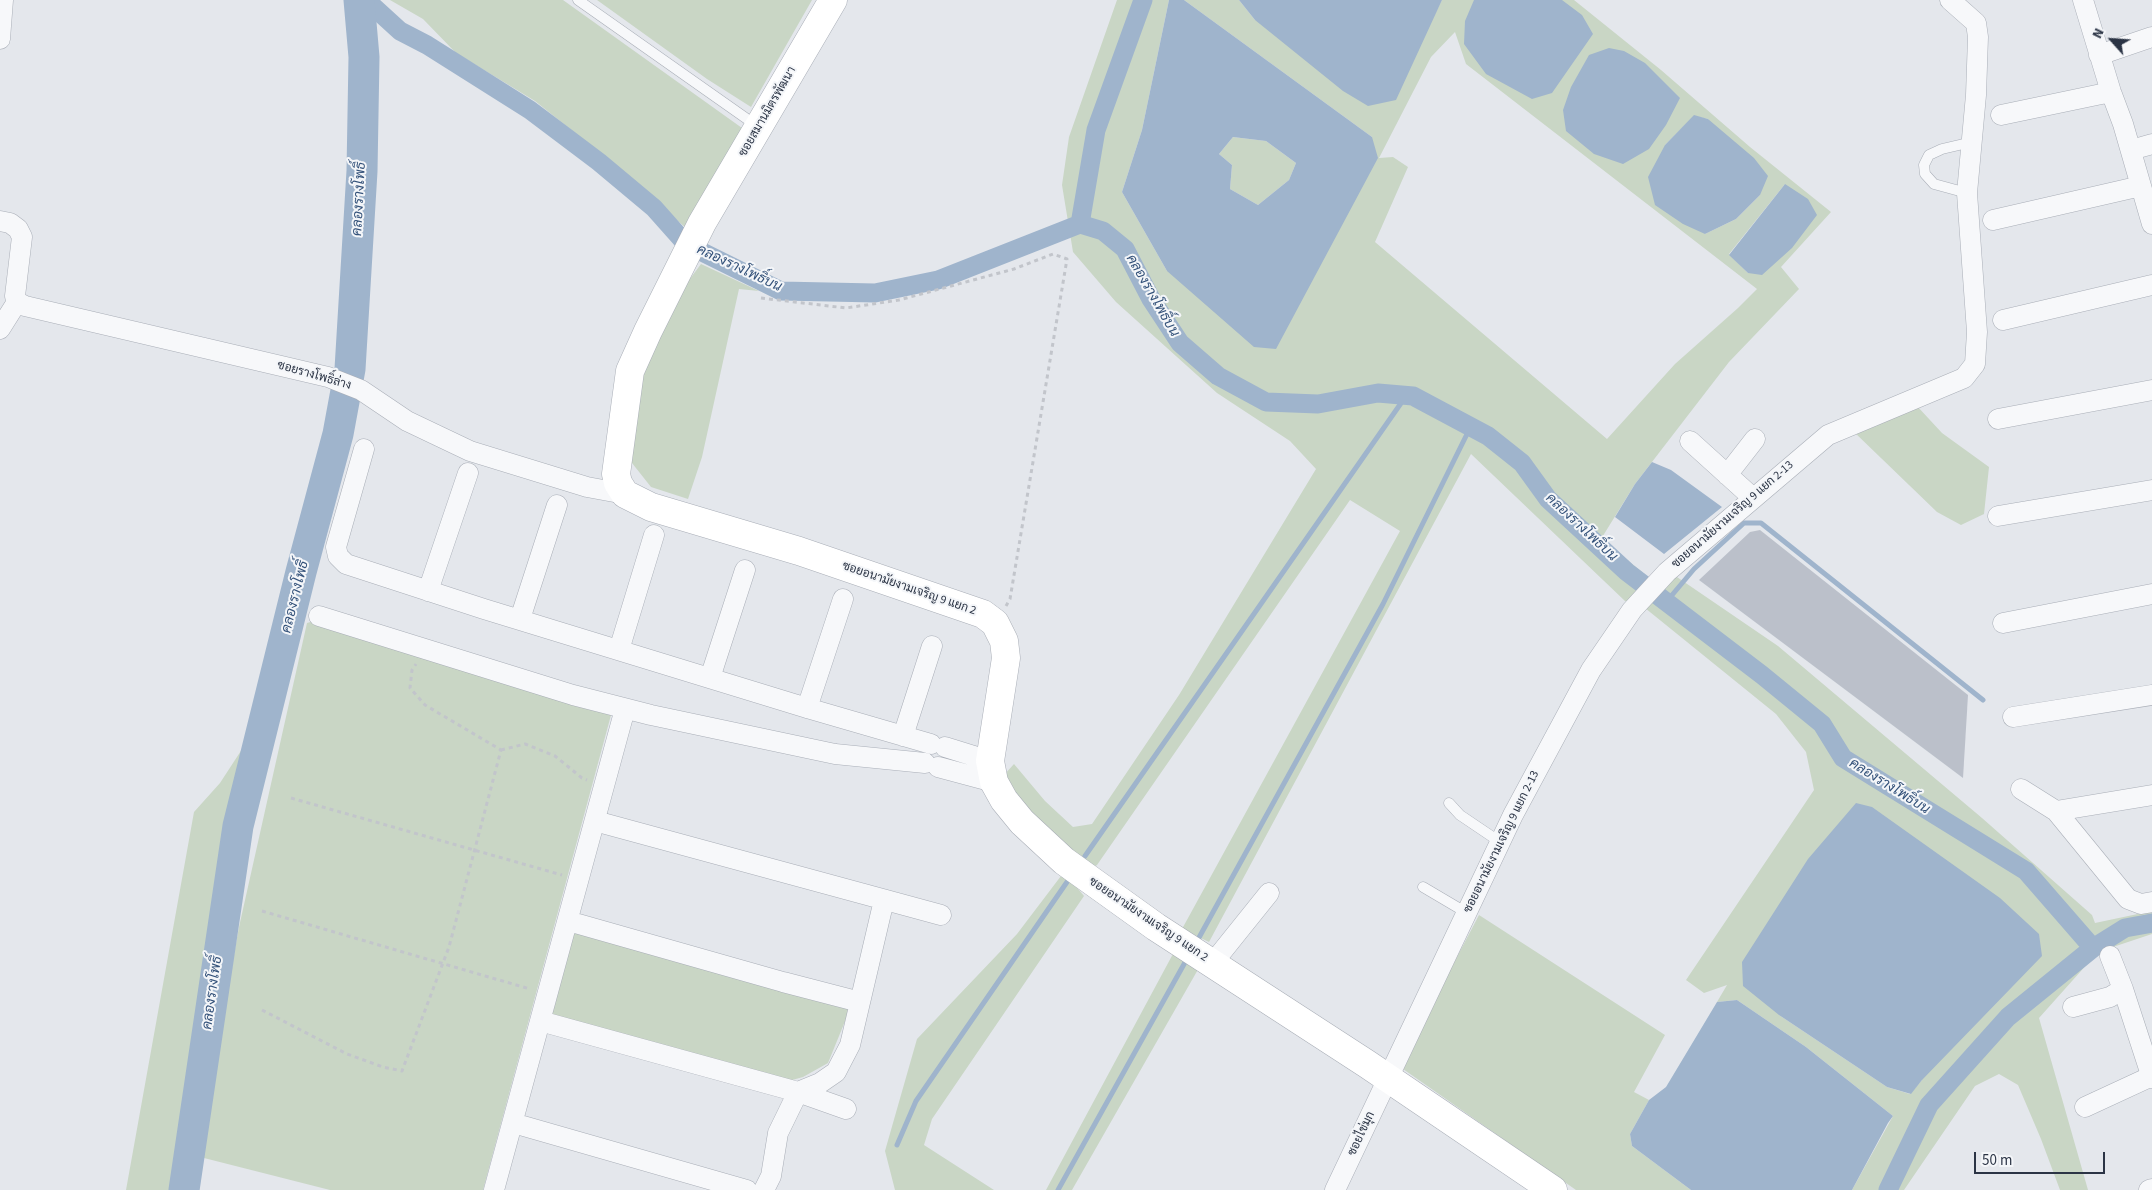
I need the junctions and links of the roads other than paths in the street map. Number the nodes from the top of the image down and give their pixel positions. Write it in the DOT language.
graph roads {
  1 [pos="3,0"];
  2 [pos="578,0"];
  3 [pos="833,0"];
  4 [pos="1950,0"];
  5 [pos="2083,0"];
  6 [pos="2152,37"];
  7 [pos="0,38"];
  8 [pos="2099,55"];
  9 [pos="2111,92"];
  10 [pos="2001,115"];
  11 [pos="759,127"];
  12 [pos="1972,142"];
  13 [pos="2152,144"];
  14 [pos="2131,150"];
  15 [pos="2141,186"];
  16 [pos="1966,193"];
  17 [pos="1993,220"];
  18 [pos="0,221"];
  19 [pos="2152,224"];
  20 [pos="2152,285"];
  21 [pos="18,302"];
  22 [pos="2003,320"];
  23 [pos="0,329"];
  24 [pos="2152,390"];
  25 [pos="1998,419"];
  26 [pos="1755,439"];
  27 [pos="1690,441"];
  28 [pos="364,449"];
  29 [pos="468,473"];
  30 [pos="1727,474"];
  31 [pos="2152,490"];
  32 [pos="625,494"];
  33 [pos="1753,498"];
  34 [pos="557,505"];
  35 [pos="1998,516"];
  36 [pos="654,535"];
  37 [pos="745,570"];
  38 [pos="428,591"];
  39 [pos="2152,594"];
  40 [pos="843,599"];
  41 [pos="320,616"];
  42 [pos="520,619"];
  43 [pos="2003,623"];
  44 [pos="932,646"];
  45 [pos="619,650"];
  46 [pos="710,678"];
  47 [pos="2152,696"];
  48 [pos="625,708"];
  49 [pos="807,708"];
  50 [pos="2013,717"];
  51 [pos="925,742"];
  52 [pos="925,764"];
  53 [pos="992,772"];
  54 [pos="2021,789"];
  55 [pos="2152,795"];
  56 [pos="1448,803"];
  57 [pos="2056,811"];
  58 [pos="595,821"];
  59 [pos="1500,842"];
  60 [pos="1423,887"];
  61 [pos="1269,893"];
  62 [pos="884,900"];
  63 [pos="2152,902"];
  64 [pos="1467,913"];
  65 [pos="941,915"];
  66 [pos="568,921"];
  67 [pos="1196,953"];
  68 [pos="2110,956"];
  69 [pos="2123,989"];
  70 [pos="860,1002"];
  71 [pos="2073,1007"];
  72 [pos="540,1022"];
  73 [pos="2152,1077"];
  74 [pos="1388,1078"];
  75 [pos="798,1092"];
  76 [pos="2085,1107"];
  77 [pos="846,1109"];
  78 [pos="513,1123"];
  79 [pos="494,1190"];
  80 [pos="747,1190"];
  81 [pos="764,1190"];
  82 [pos="1335,1190"];
  83 [pos="1553,1190"];
  1 -- 7 [label="street"];
  2 -- 11 [label="lane"];
  3 -- 11 [label="street, ซอยสมานมิตรพัฒนา"];
  4 -- 12 [label="street, ซอยอนามัยงามเจริญ 9 แยก 2-13"];
  5 -- 8 [label="street"];
  6 -- 8 [label="street"];
  8 -- 9 [label="street"];
  9 -- 10 [label="street"];
  9 -- 14 [label="street"];
  11 -- 32 [label="street, ซอยสมานมิตรพัฒนา"];
  12 -- 16 [label="street, ซอยอนามัยงามเจริญ 9 แยก 2-13"];
  12 -- 16 [label="lane"];
  13 -- 14 [label="street"];
  14 -- 15 [label="street"];
  15 -- 17 [label="street"];
  15 -- 19 [label="street"];
  16 -- 33 [label="street, ซอยอนามัยงามเจริญ 9 แยก 2-13"];
  18 -- 21 [label="street"];
  20 -- 22 [label="street"];
  21 -- 23 [label="street"];
  21 -- 32 [label="street, ซอยรางโพธิ์ล่าง"];
  24 -- 25 [label="street"];
  26 -- 30 [label="street"];
  27 -- 30 [label="street"];
  28 -- 38 [label="street"];
  29 -- 38 [label="street"];
  30 -- 33 [label="street"];
  31 -- 35 [label="street"];
  32 -- 53 [label="street, ซอยอนามัยงามเจริญ 9 แยก 2"];
  33 -- 59 [label="street, ซอยอนามัยงามเจริญ 9 แยก 2-13"];
  34 -- 42 [label="street"];
  36 -- 45 [label="street"];
  37 -- 46 [label="street"];
  38 -- 42 [label="street"];
  39 -- 43 [label="street"];
  40 -- 49 [label="street"];
  41 -- 48 [label="street"];
  42 -- 45 [label="street"];
  44 -- 51 [label="street"];
  45 -- 46 [label="street"];
  46 -- 49 [label="street"];
  47 -- 50 [label="street"];
  48 -- 52 [label="street"];
  48 -- 58 [label="street"];
  49 -- 51 [label="street"];
  51 -- 52 [label="street"];
  51 -- 53 [label="street"];
  52 -- 53 [label="street"];
  53 -- 67 [label="street, ซอยอนามัยงามเจริญ 9 แยก 2"];
  54 -- 57 [label="street"];
  55 -- 57 [label="street"];
  56 -- 59 [label="lane"];
  57 -- 63 [label="street"];
  58 -- 62 [label="street"];
  58 -- 66 [label="street"];
  59 -- 64 [label="street, ซอยอนามัยงามเจริญ 9 แยก 2-13"];
  60 -- 64 [label="lane"];
  61 -- 67 [label="street"];
  62 -- 65 [label="street"];
  62 -- 70 [label="street"];
  64 -- 74 [label="street, ซอยอนามัยงามเจริญ 9 แยก 2-13"];
  66 -- 70 [label="street"];
  66 -- 72 [label="street"];
  67 -- 74 [label="street, ซอยอนามัยงามเจริญ 9 แยก 2"];
  68 -- 69 [label="street"];
  69 -- 71 [label="street"];
  69 -- 73 [label="street"];
  70 -- 75 [label="street"];
  72 -- 75 [label="street"];
  72 -- 78 [label="street"];
  73 -- 76 [label="street"];
  74 -- 82 [label="street, ซอยไข่มุก"];
  74 -- 83 [label="street, ซอยอนามัยงามเจริญ 9 แยก 2"];
  75 -- 77 [label="street"];
  75 -- 81 [label="street"];
  78 -- 79 [label="street"];
  78 -- 80 [label="street"];
}
